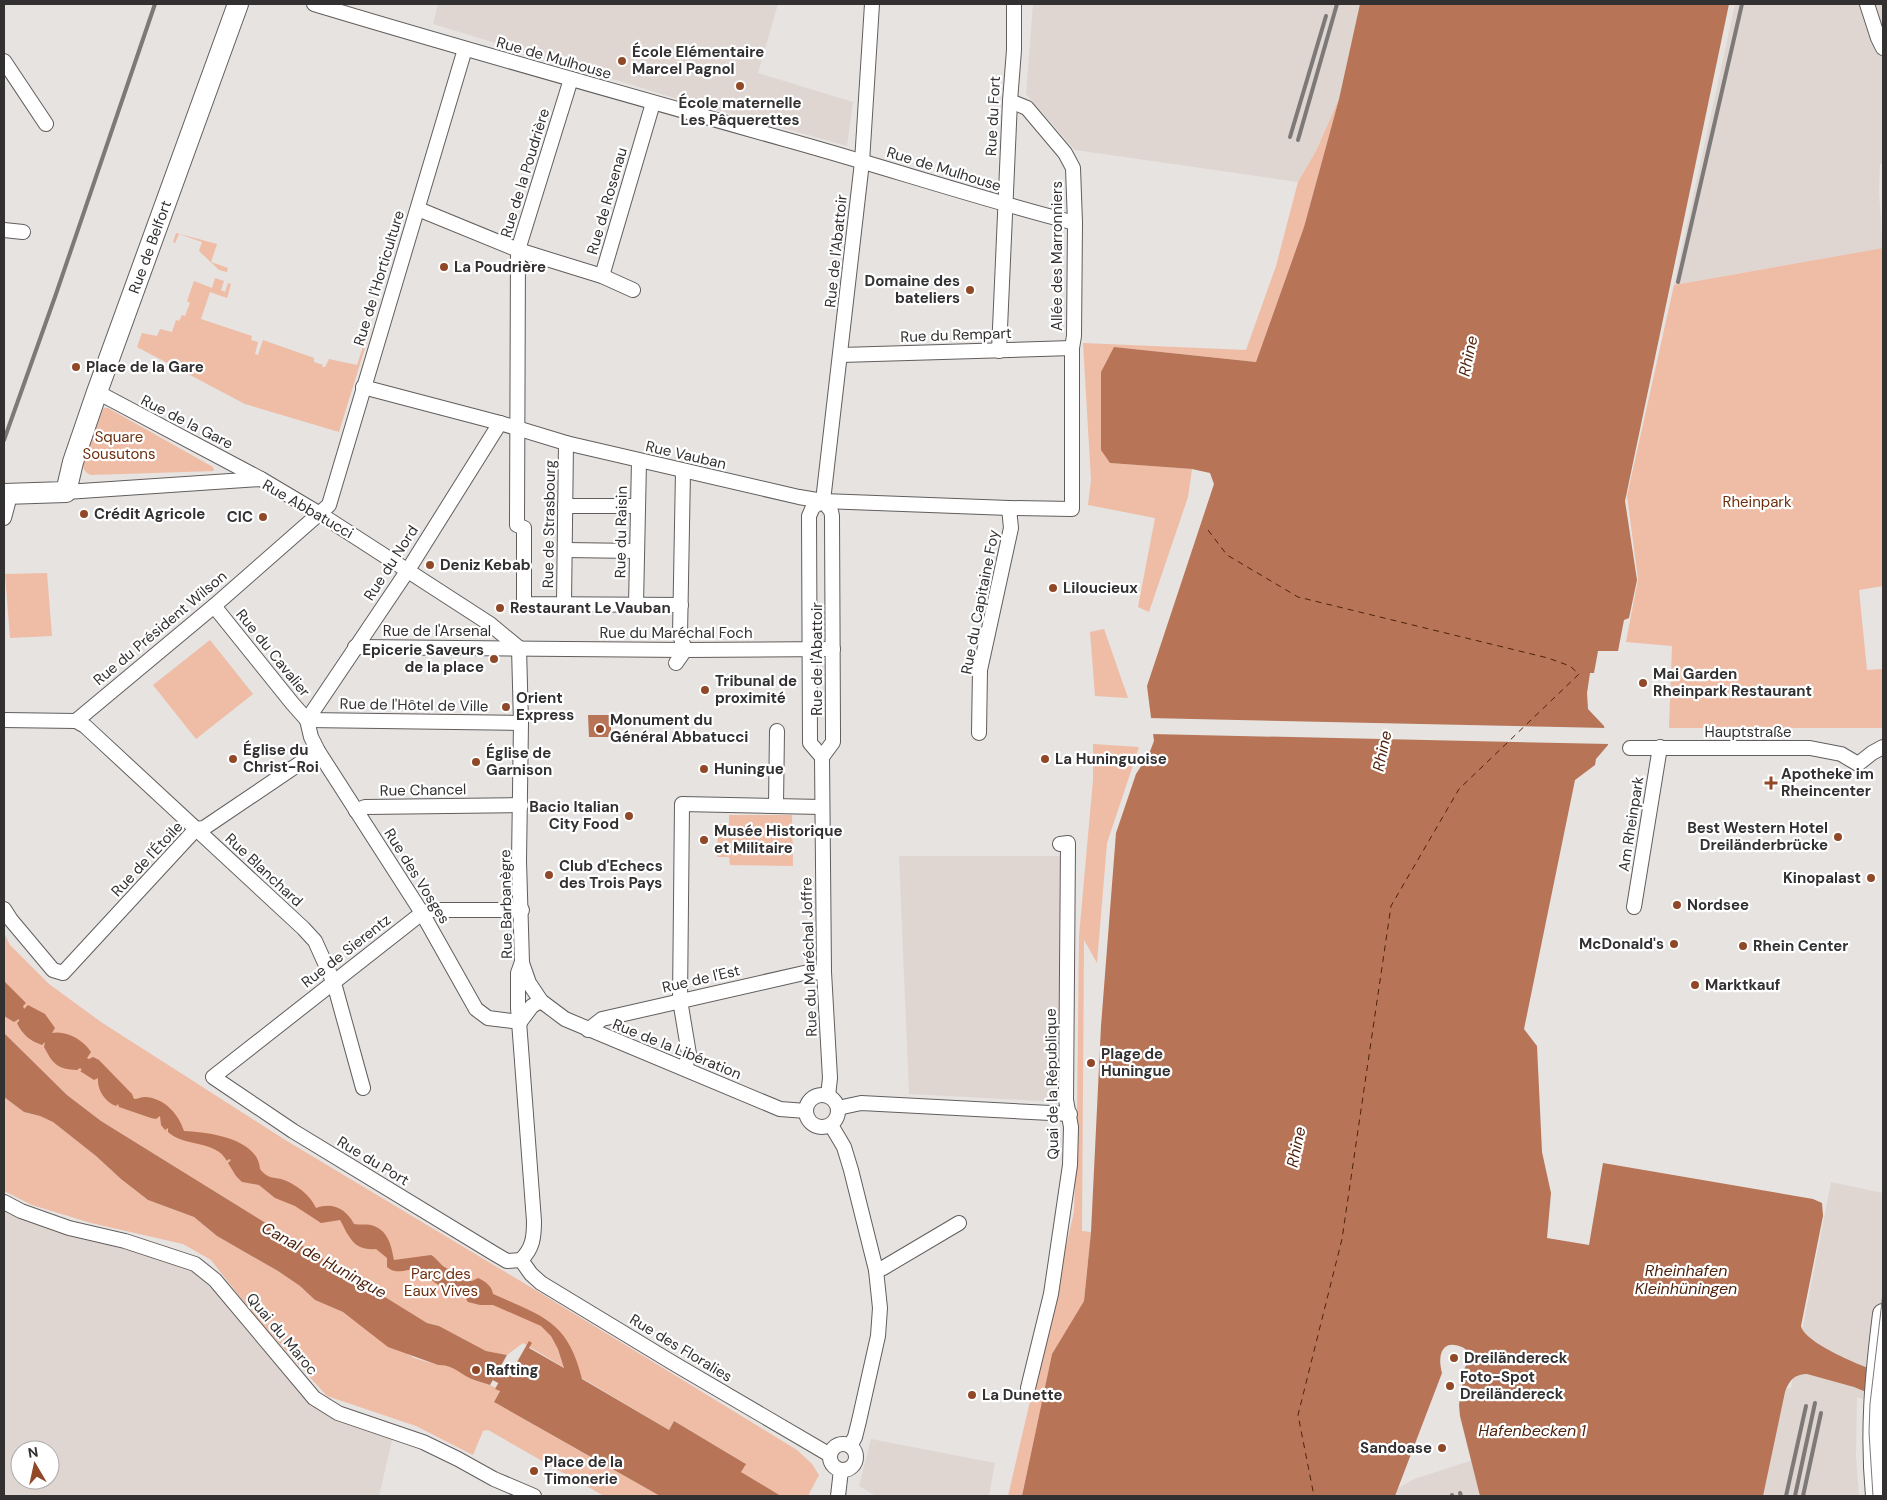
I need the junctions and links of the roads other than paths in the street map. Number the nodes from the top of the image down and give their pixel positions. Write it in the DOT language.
graph roads {
  1 [pos="238,4"];
  2 [pos="314,4"];
  3 [pos="872,4"];
  4 [pos="1014,4"];
  5 [pos="1867,4"];
  6 [pos="1883,48"];
  7 [pos="464,49"];
  8 [pos="4,61"];
  9 [pos="571,79"];
  10 [pos="1010,101"];
  11 [pos="653,103"];
  12 [pos="46,124"];
  13 [pos="862,162"];
  14 [pos="1006,205"];
  15 [pos="418,209"];
  16 [pos="1075,223"];
  17 [pos="4,230"];
  18 [pos="23,232"];
  19 [pos="518,250"];
  20 [pos="602,276"];
  21 [pos="632,290"];
  22 [pos="1072,348"];
  23 [pos="998,350"];
  24 [pos="840,355"];
  25 [pos="363,387"];
  26 [pos="97,392"];
  27 [pos="500,422"];
  28 [pos="516,428"];
  29 [pos="566,443"];
  30 [pos="639,461"];
  31 [pos="683,471"];
  32 [pos="261,479"];
  33 [pos="66,492"];
  34 [pos="6,494"];
  35 [pos="823,501"];
  36 [pos="565,506"];
  37 [pos="638,506"];
  38 [pos="1009,508"];
  39 [pos="320,514"];
  40 [pos="4,518"];
  41 [pos="565,550"];
  42 [pos="637,551"];
  43 [pos="408,570"];
  44 [pos="564,604"];
  45 [pos="636,605"];
  46 [pos="681,605"];
  47 [pos="214,606"];
  48 [pos="356,647"];
  49 [pos="519,648"];
  50 [pos="809,649"];
  51 [pos="833,649"];
  52 [pos="685,650"];
  53 [pos="676,663"];
  54 [pos="4,720"];
  55 [pos="307,720"];
  56 [pos="76,721"];
  57 [pos="521,723"];
  58 [pos="777,731"];
  59 [pos="979,733"];
  60 [pos="1660,747"];
  61 [pos="1630,748"];
  62 [pos="1883,748"];
  63 [pos="318,751"];
  64 [pos="822,757"];
  65 [pos="1883,757"];
  66 [pos="1861,761"];
  67 [pos="521,804"];
  68 [pos="776,805"];
  69 [pos="822,807"];
  70 [pos="356,811"];
  71 [pos="196,829"];
  72 [pos="1060,844"];
  73 [pos="1634,907"];
  74 [pos="4,909"];
  75 [pos="522,910"];
  76 [pos="422,913"];
  77 [pos="522,962"];
  78 [pos="824,972"];
  79 [pos="334,982"];
  80 [pos="680,1000"];
  81 [pos="541,1001"];
  82 [pos="520,1022"];
  83 [pos="588,1030"];
  84 [pos="685,1068"];
  85 [pos="213,1077"];
  86 [pos="363,1088"];
  87 [pos="828,1096"];
  88 [pos="838,1108"];
  89 [pos="806,1111"];
  90 [pos="1070,1114"];
  91 [pos="831,1125"];
  92 [pos="4,1202"];
  93 [pos="959,1223"];
  94 [pos="521,1260"];
  95 [pos="876,1270"];
  96 [pos="1883,1314"];
  97 [pos="1028,1388"];
  98 [pos="850,1446"];
  99 [pos="830,1455"];
  100 [pos="841,1470"];
  101 [pos="534,1496"];
  102 [pos="838,1496"];
  103 [pos="1876,1496"];
  1 -- 26 [label="main road, Rue de Belfort"];
  2 -- 7 [label="street, Rue de Mulhouse"];
  3 -- 13 [label="street, Rue de l'Abattoir"];
  4 -- 10 [label="street, Rue du Fort"];
  5 -- 6 [label="street"];
  7 -- 9 [label="street, Rue de Mulhouse"];
  7 -- 15 [label="street, Rue de l'Horticulture"];
  8 -- 12 [label="street"];
  9 -- 11 [label="street, Rue de Mulhouse"];
  9 -- 19 [label="street, Rue de la Poudrière"];
  10 -- 14 [label="street, Rue du Fort"];
  10 -- 16 [label="street, Allée des Marronniers"];
  11 -- 13 [label="street, Rue de Mulhouse"];
  11 -- 20 [label="street, Rue de Rosenau"];
  13 -- 14 [label="street, Rue de Mulhouse"];
  13 -- 24 [label="street, Rue de l'Abattoir"];
  14 -- 16 [label="street, Rue de Mulhouse"];
  14 -- 23 [label="street, Rue du Fort"];
  15 -- 19 [label="street"];
  15 -- 25 [label="street, Rue de l'Horticulture"];
  16 -- 22 [label="street, Allée des Marronniers"];
  17 -- 18 [label="street"];
  19 -- 20 [label="street"];
  19 -- 28 [label="street, Rue de la Poudrière"];
  20 -- 21 [label="street, Rue de Rosenau"];
  22 -- 23 [label="street, Rue du Rempart"];
  22 -- 38 [label="street, Allée des Marronniers"];
  23 -- 24 [label="street, Rue du Rempart"];
  24 -- 35 [label="street, Rue de l'Abattoir"];
  25 -- 27 [label="street, Rue Vauban"];
  25 -- 39 [label="street, Rue de l'Horticulture"];
  26 -- 32 [label="street, Rue de la Gare"];
  26 -- 33 [label="main road, Rue de Belfort"];
  27 -- 28 [label="street, Rue Vauban"];
  27 -- 43 [label="street, Rue du Nord"];
  28 -- 29 [label="street, Rue Vauban"];
  28 -- 44 [label="street"];
  29 -- 30 [label="street, Rue Vauban"];
  29 -- 36 [label="street, Rue de Strasbourg"];
  30 -- 31 [label="street, Rue Vauban"];
  30 -- 37 [label="street, Rue du Raisin"];
  31 -- 35 [label="street, Rue Vauban"];
  31 -- 46 [label="street"];
  32 -- 33 [label="street, Rue Abbatucci"];
  32 -- 39 [label="street, Rue Abbatucci"];
  33 -- 34 [label="main road, Rue Abbatucci"];
  34 -- 40 [label="street"];
  35 -- 38 [label="street, Rue Vauban"];
  35 -- 50 [label="street, Rue de l'Abattoir"];
  35 -- 51 [label="street, Rue de l'Abattoir"];
  36 -- 37 [label="street"];
  36 -- 41 [label="street, Rue de Strasbourg"];
  37 -- 42 [label="street, Rue du Raisin"];
  38 -- 59 [label="street, Rue du Capitaine Foy"];
  39 -- 43 [label="street, Rue Abbatucci"];
  39 -- 47 [label="street, Rue du Président Wilson"];
  41 -- 42 [label="street"];
  41 -- 44 [label="street, Rue de Strasbourg"];
  42 -- 45 [label="street, Rue du Raisin"];
  43 -- 48 [label="street, Rue du Nord"];
  43 -- 49 [label="street, Rue Abbatucci"];
  44 -- 45 [label="street"];
  45 -- 46 [label="street"];
  46 -- 52 [label="street"];
  47 -- 55 [label="street, Rue du Cavalier"];
  47 -- 56 [label="street, Rue du Président Wilson"];
  48 -- 49 [label="street, Rue de l'Arsenal"];
  48 -- 55 [label="street, Rue du Nord"];
  49 -- 52 [label="street, Rue du Maréchal Foch"];
  49 -- 57 [label="street, Rue Barbanègre"];
  50 -- 51 [label="street, Rue du Maréchal Foch"];
  50 -- 52 [label="street, Rue du Maréchal Foch"];
  50 -- 64 [label="street, Rue de l'Abattoir"];
  51 -- 64 [label="street, Rue de l'Abattoir"];
  52 -- 53 [label="street"];
  54 -- 56 [label="street"];
  55 -- 57 [label="street, Rue de l'Hôtel de Ville"];
  55 -- 63 [label="street, Rue des Vosges"];
  56 -- 71 [label="street, Rue Blanchard"];
  57 -- 67 [label="street, Rue Barbanègre"];
  58 -- 68 [label="street"];
  60 -- 61 [label="street, Hauptstraße"];
  60 -- 66 [label="street, Hauptstraße"];
  60 -- 73 [label="street, Am Rheinpark"];
  62 -- 66 [label="street"];
  63 -- 70 [label="street, Rue des Vosges"];
  63 -- 71 [label="street, Rue de l'Étoile"];
  64 -- 69 [label="street, Rue du Maréchal Joffre"];
  65 -- 66 [label="street, Hauptstraße"];
  67 -- 70 [label="street, Rue Chancel"];
  67 -- 75 [label="street, Rue Barbanègre"];
  68 -- 69 [label="street"];
  68 -- 80 [label="street"];
  69 -- 78 [label="street, Rue du Maréchal Joffre"];
  70 -- 76 [label="street, Rue des Vosges"];
  71 -- 74 [label="street, Rue de l'Étoile"];
  71 -- 79 [label="street, Rue Blanchard"];
  72 -- 90 [label="street, Quai de la République"];
  75 -- 76 [label="street"];
  75 -- 77 [label="street, Rue Barbanègre"];
  76 -- 79 [label="street, Rue de Sierentz"];
  76 -- 82 [label="street, Rue des Vosges"];
  77 -- 81 [label="street, Rue Barbanègre"];
  77 -- 82 [label="street"];
  78 -- 80 [label="street, Rue de l'Est"];
  78 -- 87 [label="street, Rue du Maréchal Joffre"];
  79 -- 85 [label="street, Rue de Sierentz"];
  79 -- 86 [label="street, Rue Blanchard"];
  80 -- 83 [label="street, Rue de l'Est"];
  80 -- 84 [label="street"];
  81 -- 82 [label="street"];
  81 -- 83 [label="street, Rue de la Libération"];
  82 -- 94 [label="street"];
  83 -- 84 [label="street, Rue de la Libération"];
  84 -- 89 [label="street, Rue de la Libération"];
  85 -- 94 [label="street, Rue du Port"];
  87 -- 88 [label="street"];
  87 -- 89 [label="street"];
  88 -- 90 [label="street"];
  88 -- 91 [label="street"];
  89 -- 91 [label="street"];
  90 -- 97 [label="street, Quai de la République"];
  91 -- 95 [label="street"];
  92 -- 101 [label="street, Quai du Maroc"];
  93 -- 95 [label="street"];
  94 -- 99 [label="street, Rue des Floralies"];
  95 -- 98 [label="street"];
  96 -- 103 [label="main road"];
  98 -- 99 [label="street"];
  98 -- 100 [label="street"];
  99 -- 100 [label="street"];
  100 -- 102 [label="street"];
}
